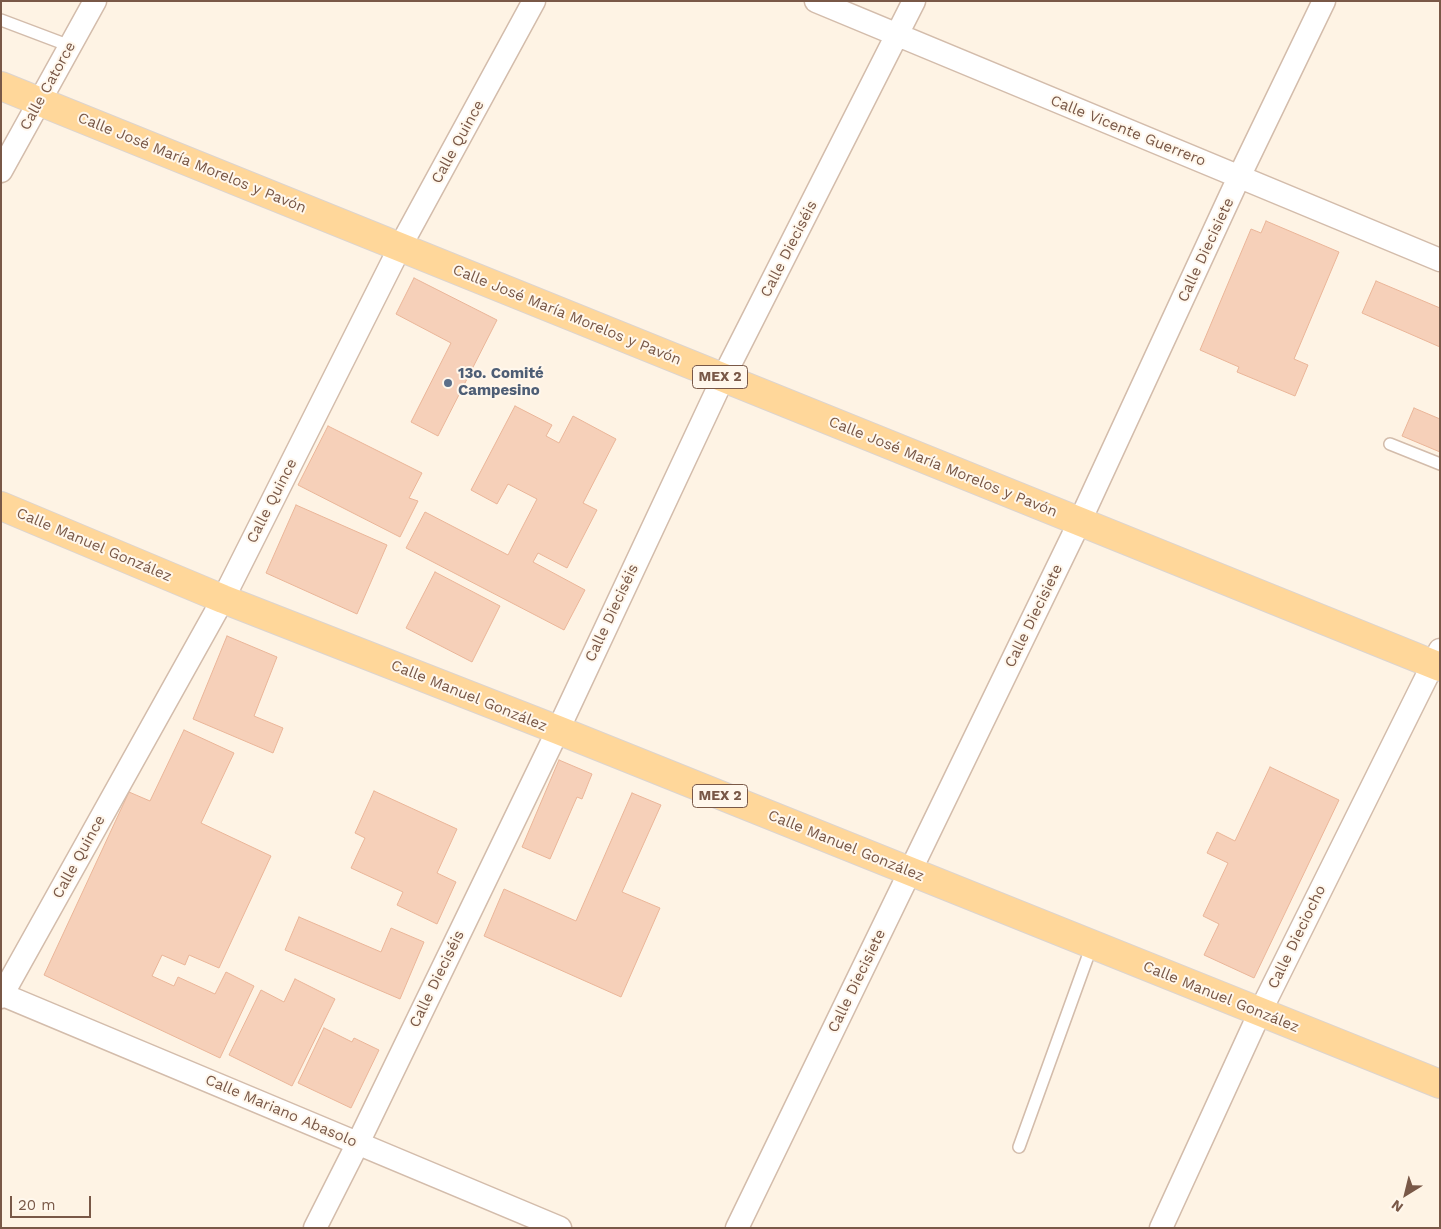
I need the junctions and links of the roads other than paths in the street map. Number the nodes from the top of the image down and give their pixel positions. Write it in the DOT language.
graph roads {
  1 [pos="95,1"];
  2 [pos="534,1"];
  3 [pos="816,1"];
  4 [pos="914,1"];
  5 [pos="1324,1"];
  6 [pos="1,20"];
  7 [pos="897,36"];
  8 [pos="70,46"];
  9 [pos="1,86"];
  10 [pos="39,102"];
  11 [pos="1,172"];
  12 [pos="1240,177"];
  13 [pos="400,247"];
  14 [pos="1440,260"];
  15 [pos="723,378"];
  16 [pos="1390,444"];
  17 [pos="1440,464"];
  18 [pos="1,506"];
  19 [pos="1079,523"];
  20 [pos="223,598"];
  21 [pos="1437,661"];
  22 [pos="558,730"];
  23 [pos="910,872"];
  24 [pos="1092,945"];
  25 [pos="2,995"];
  26 [pos="1260,1012"];
  27 [pos="1440,1084"];
  28 [pos="358,1143"];
  29 [pos="1018,1147"];
  30 [pos="315,1228"];
  31 [pos="560,1228"];
  32 [pos="737,1228"];
  33 [pos="1161,1228"];
  1 -- 8 [label="street, Calle Catorce"];
  2 -- 13 [label="street, Calle Quince"];
  3 -- 7 [label="street, Calle Vicente Guerrero"];
  4 -- 7 [label="street, Calle Dieciséis"];
  5 -- 12 [label="street, Calle Diecisiete"];
  6 -- 8 [label="lane"];
  7 -- 12 [label="street, Calle Vicente Guerrero"];
  7 -- 15 [label="street, Calle Dieciséis"];
  8 -- 10 [label="street, Calle Catorce"];
  9 -- 10 [label="main road, Calle José María Morelos y Pavón / MEX 2"];
  10 -- 11 [label="street, Calle Catorce"];
  10 -- 13 [label="main road, Calle José María Morelos y Pavón / MEX 2"];
  12 -- 14 [label="street, Calle Vicente Guerrero"];
  12 -- 19 [label="street, Calle Diecisiete"];
  13 -- 15 [label="main road, Calle José María Morelos y Pavón / MEX 2"];
  13 -- 20 [label="street, Calle Quince"];
  15 -- 19 [label="main road, Calle José María Morelos y Pavón / MEX 2"];
  15 -- 22 [label="street, Calle Dieciséis"];
  16 -- 17 [label="lane"];
  18 -- 20 [label="main road, Calle Manuel González / MEX 2"];
  19 -- 21 [label="main road, Calle José María Morelos y Pavón / MEX 2"];
  19 -- 23 [label="street, Calle Diecisiete"];
  20 -- 22 [label="main road, Calle Manuel González / MEX 2"];
  20 -- 25 [label="street, Calle Quince"];
  21 -- 26 [label="street, Calle Dieciocho"];
  22 -- 23 [label="main road, Calle Manuel González / MEX 2"];
  22 -- 28 [label="street, Calle Dieciséis"];
  23 -- 24 [label="main road, Calle Manuel González / MEX 2"];
  23 -- 32 [label="street, Calle Diecisiete"];
  24 -- 26 [label="main road, Calle Manuel González / MEX 2"];
  24 -- 29 [label="lane"];
  25 -- 28 [label="street, Calle Mariano Abasolo"];
  26 -- 27 [label="main road, Calle Manuel González / MEX 2"];
  26 -- 33 [label="street, Calle Dieciocho"];
  28 -- 30 [label="street, Calle Dieciséis"];
  28 -- 31 [label="street, Calle Mariano Abasolo"];
}
